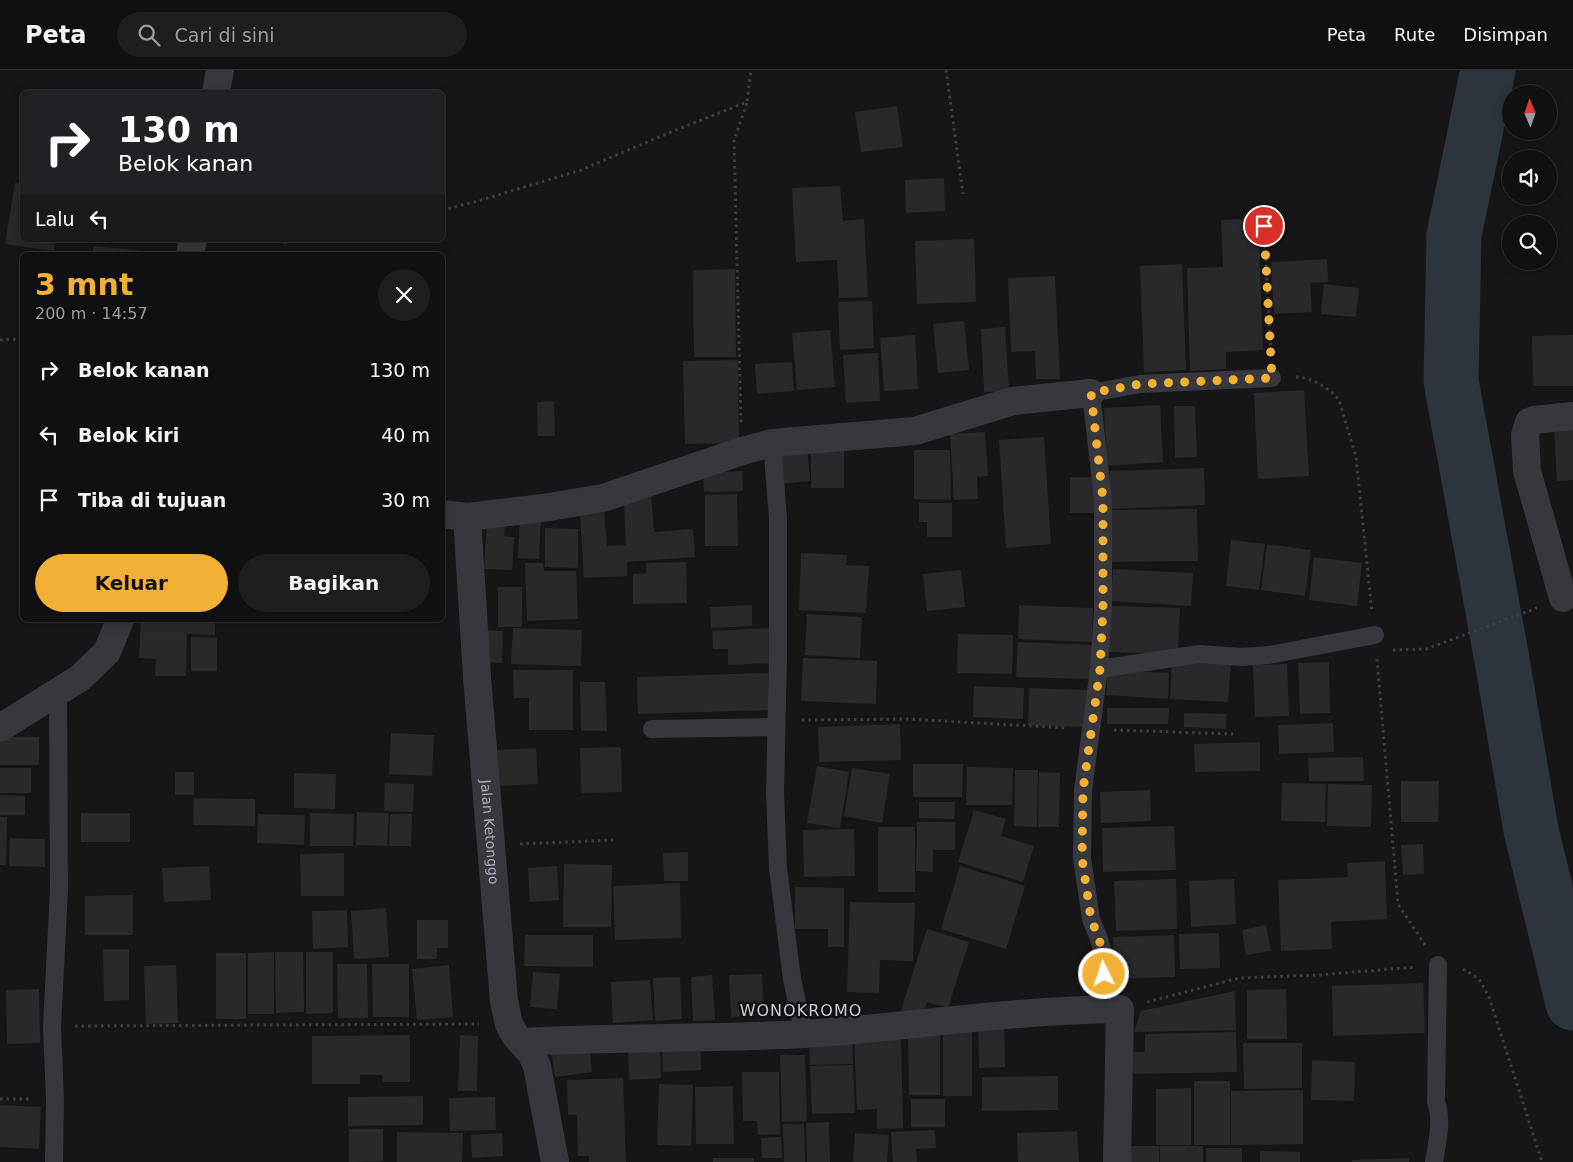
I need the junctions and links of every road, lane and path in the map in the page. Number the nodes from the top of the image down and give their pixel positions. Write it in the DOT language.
graph roads {
  1 [pos="220,70"];
  2 [pos="752,70"];
  3 [pos="946,70"];
  4 [pos="216,90"];
  5 [pos="747,102"];
  6 [pos="963,194"];
  7 [pos="445,209"];
  8 [pos="1264,226"];
  9 [pos="20,339"];
  10 [pos="0,340"];
  11 [pos="1272,378"];
  12 [pos="1091,393"];
  13 [pos="1573,416"];
  14 [pos="772,443"];
  15 [pos="742,451"];
  16 [pos="455,516"];
  17 [pos="1562,598"];
  18 [pos="1536,609"];
  19 [pos="119,622"];
  20 [pos="1375,635"];
  21 [pos="1386,650"];
  22 [pos="1100,669"];
  23 [pos="58,692"];
  24 [pos="776,723"];
  25 [pos="0,728"];
  26 [pos="1090,729"];
  27 [pos="652,730"];
  28 [pos="1233,734"];
  29 [pos="613,840"];
  30 [pos="492,846"];
  31 [pos="1438,965"];
  32 [pos="1460,968"];
  33 [pos="1112,1009"];
  34 [pos="52,1027"];
  35 [pos="515,1033"];
  36 [pos="804,1034"];
  37 [pos="0,1099"];
  38 [pos="55,1099"];
  39 [pos="54,1162"];
  40 [pos="555,1162"];
  41 [pos="1117,1162"];
  42 [pos="1434,1162"];
  43 [pos="1542,1162"];
  1 -- 4 [label="street"];
  2 -- 5 [label="path"];
  3 -- 6 [label="path"];
  5 -- 7 [label="path"];
  5 -- 15 [label="path"];
  8 -- 11 [label="path"];
  9 -- 10 [label="path"];
  11 -- 12 [label="lane"];
  12 -- 14 [label="street"];
  12 -- 22 [label="lane"];
  13 -- 17 [label="street"];
  14 -- 15 [label="street"];
  14 -- 24 [label="lane"];
  15 -- 16 [label="street"];
  16 -- 30 [label="street, Jalan Ketonggo"];
  18 -- 21 [label="path"];
  19 -- 23 [label="street"];
  20 -- 22 [label="lane"];
  22 -- 26 [label="lane"];
  23 -- 25 [label="street"];
  23 -- 34 [label="lane"];
  24 -- 26 [label="path"];
  24 -- 27 [label="lane"];
  24 -- 36 [label="lane"];
  26 -- 28 [label="path"];
  26 -- 33 [label="lane"];
  29 -- 30 [label="path"];
  30 -- 35 [label="street, Jalan Ketonggo"];
  31 -- 33 [label="path"];
  31 -- 42 [label="lane"];
  32 -- 43 [label="path"];
  33 -- 36 [label="street"];
  33 -- 41 [label="street"];
  34 -- 35 [label="path"];
  34 -- 38 [label="lane"];
  35 -- 36 [label="street"];
  35 -- 40 [label="street, Jalan Ketonggo"];
  37 -- 38 [label="path"];
  38 -- 39 [label="lane"];
}
